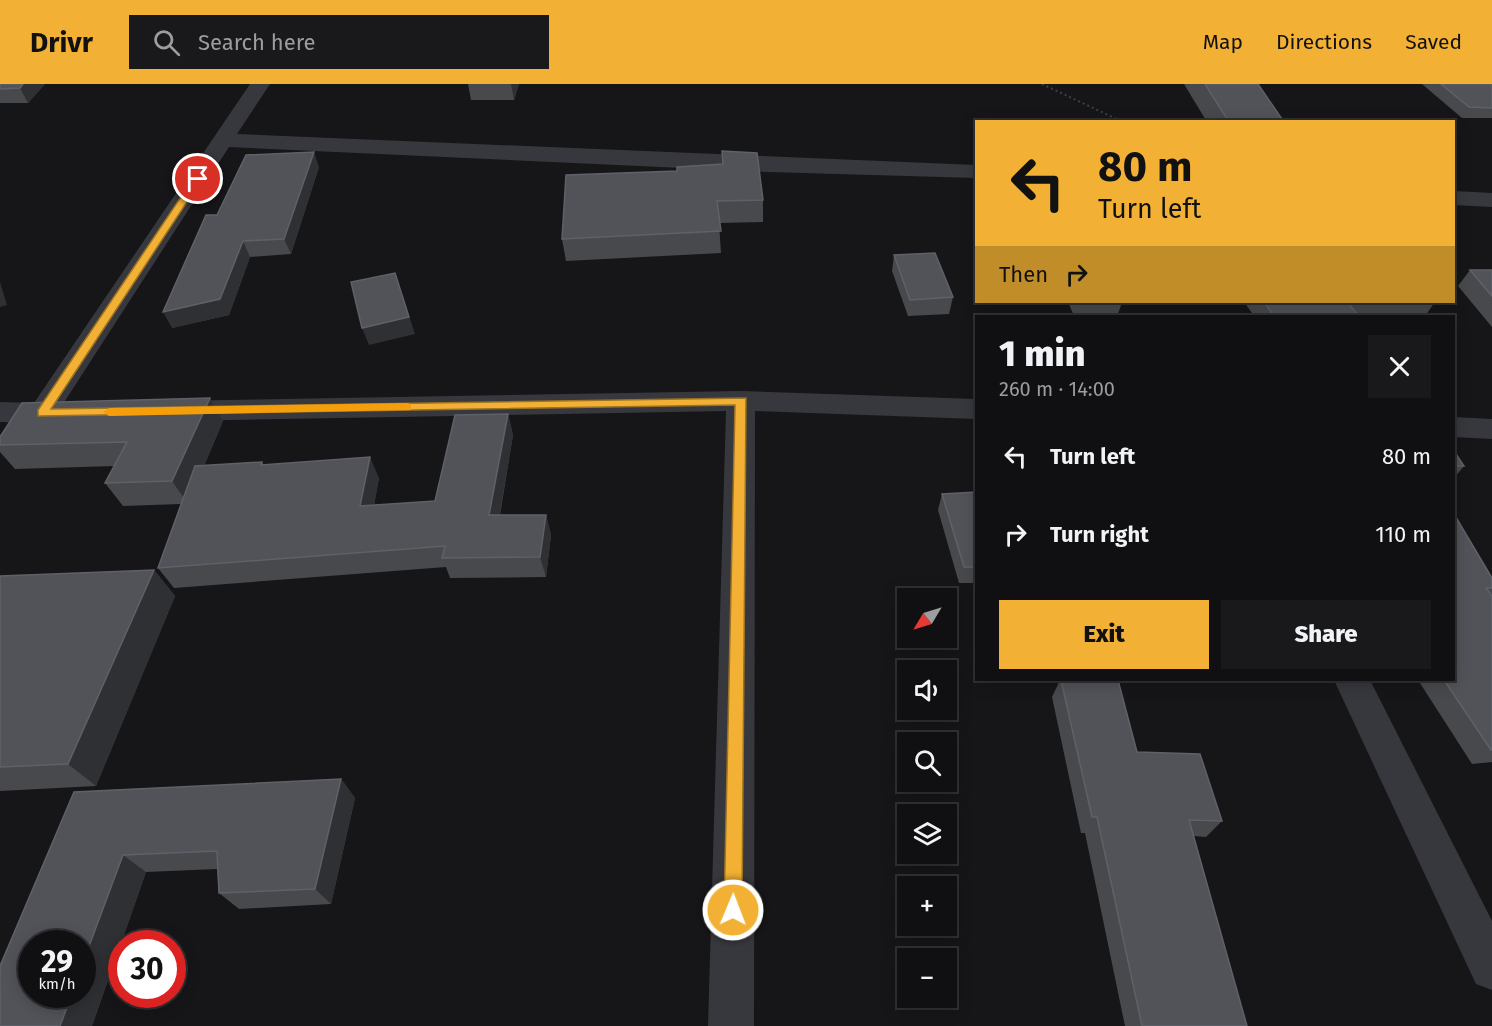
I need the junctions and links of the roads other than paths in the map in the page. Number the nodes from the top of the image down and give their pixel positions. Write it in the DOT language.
graph roads {
  1 [pos="260,84"];
  2 [pos="224,140"];
  3 [pos="975,172"];
  4 [pos="1455,198"];
  5 [pos="1492,200"];
  6 [pos="741,401"];
  7 [pos="975,409"];
  8 [pos="149,411"];
  9 [pos="90,412"];
  10 [pos="42,413"];
  11 [pos="1,414"];
  12 [pos="1455,427"];
  13 [pos="1492,429"];
  14 [pos="1352,681"];
  15 [pos="1492,968"];
  16 [pos="731,1026"];
  1 -- 2 [label="street"];
  2 -- 3 [label="street"];
  2 -- 10 [label="street"];
  4 -- 5 [label="street"];
  6 -- 7 [label="street"];
  6 -- 8 [label="street"];
  6 -- 16 [label="street"];
  9 -- 10 [label="street"];
  10 -- 11 [label="street"];
  12 -- 13 [label="street"];
  14 -- 15 [label="street"];
}
